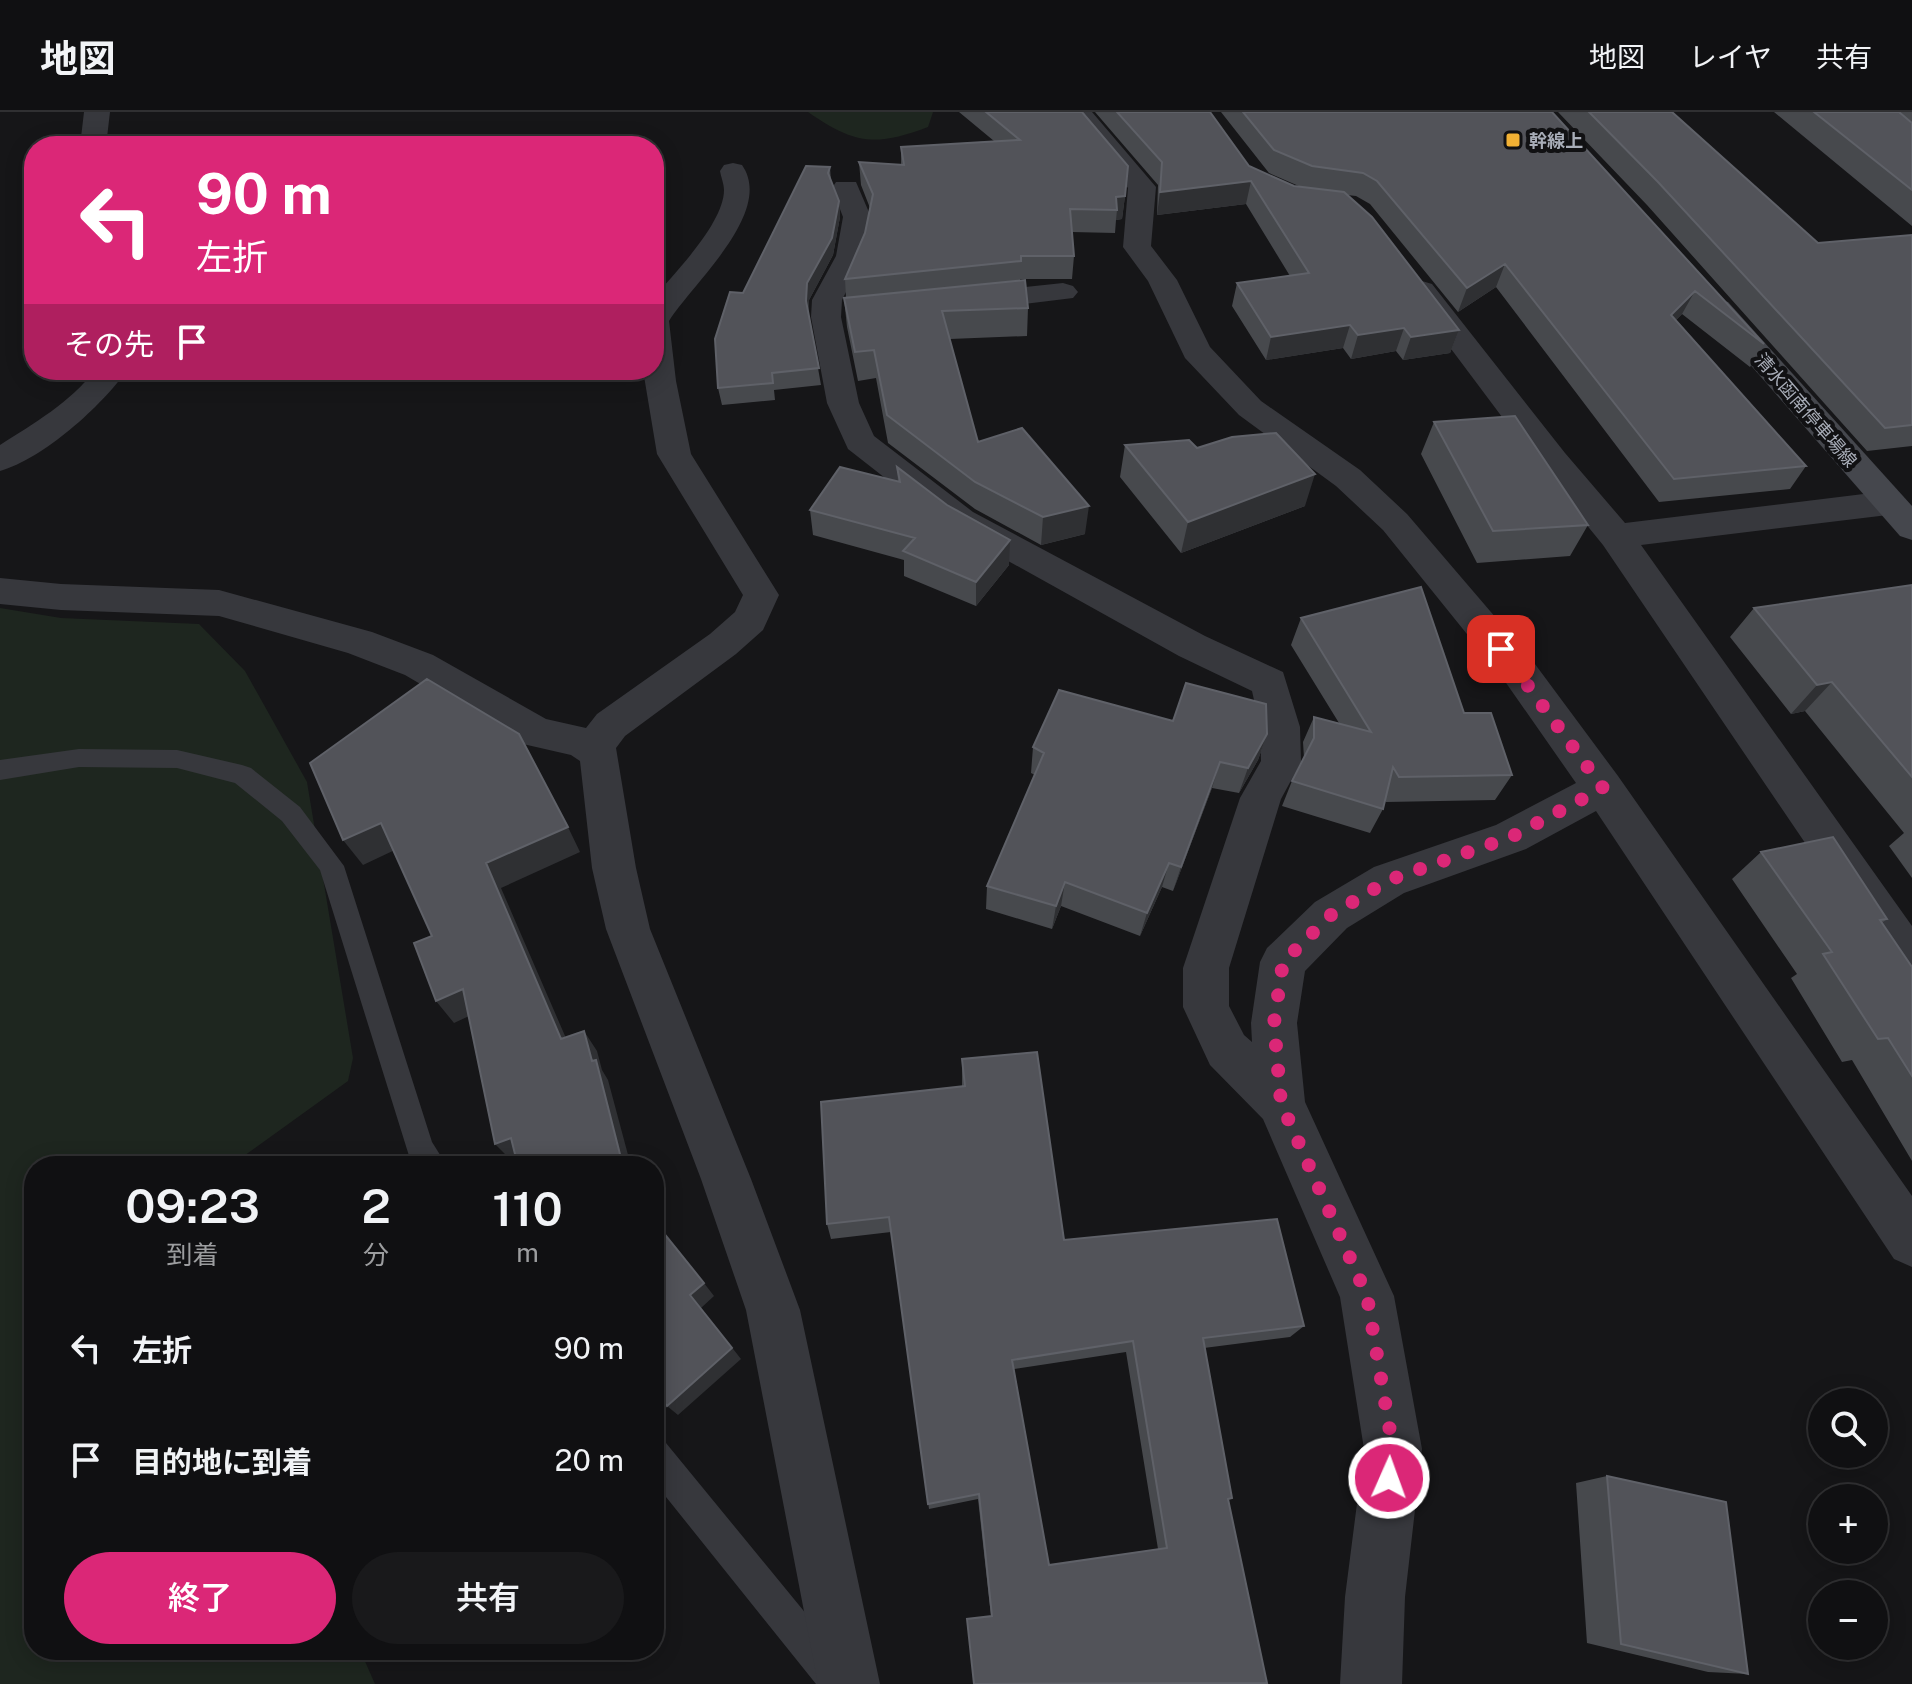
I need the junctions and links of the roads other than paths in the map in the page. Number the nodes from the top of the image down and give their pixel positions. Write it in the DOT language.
graph roads {
  1 [pos="97,112"];
  2 [pos="1078,112"];
  3 [pos="94,136"];
  4 [pos="733,171"];
  5 [pos="846,188"];
  6 [pos="1405,268"];
  7 [pos="1695,283"];
  8 [pos="1063,292"];
  9 [pos="664,305"];
  10 [pos="937,305"];
  11 [pos="104,380"];
  12 [pos="660,380"];
  13 [pos="0,460"];
  14 [pos="1900,516"];
  15 [pos="1616,536"];
  16 [pos="0,591"];
  17 [pos="593,749"];
  18 [pos="0,770"];
  19 [pos="1603,788"];
  20 [pos="1912,963"];
  21 [pos="1281,1103"];
  22 [pos="426,1156"];
  23 [pos="1912,1241"];
  24 [pos="664,1467"];
  25 [pos="840,1684"];
  26 [pos="849,1684"];
  27 [pos="1371,1684"];
  1 -- 3 [label="street"];
  2 -- 19 [label="street"];
  4 -- 9 [label="street"];
  5 -- 21 [label="street"];
  6 -- 15 [label="street"];
  7 -- 14 [label="main road, 清水函南停車場線"];
  8 -- 10 [label="street"];
  11 -- 13 [label="street"];
  12 -- 17 [label="street"];
  14 -- 15 [label="street"];
  15 -- 20 [label="street"];
  16 -- 17 [label="street"];
  17 -- 26 [label="street"];
  18 -- 22 [label="lane"];
  19 -- 21 [label="street"];
  19 -- 23 [label="street"];
  21 -- 27 [label="street"];
  24 -- 25 [label="lane"];
}
